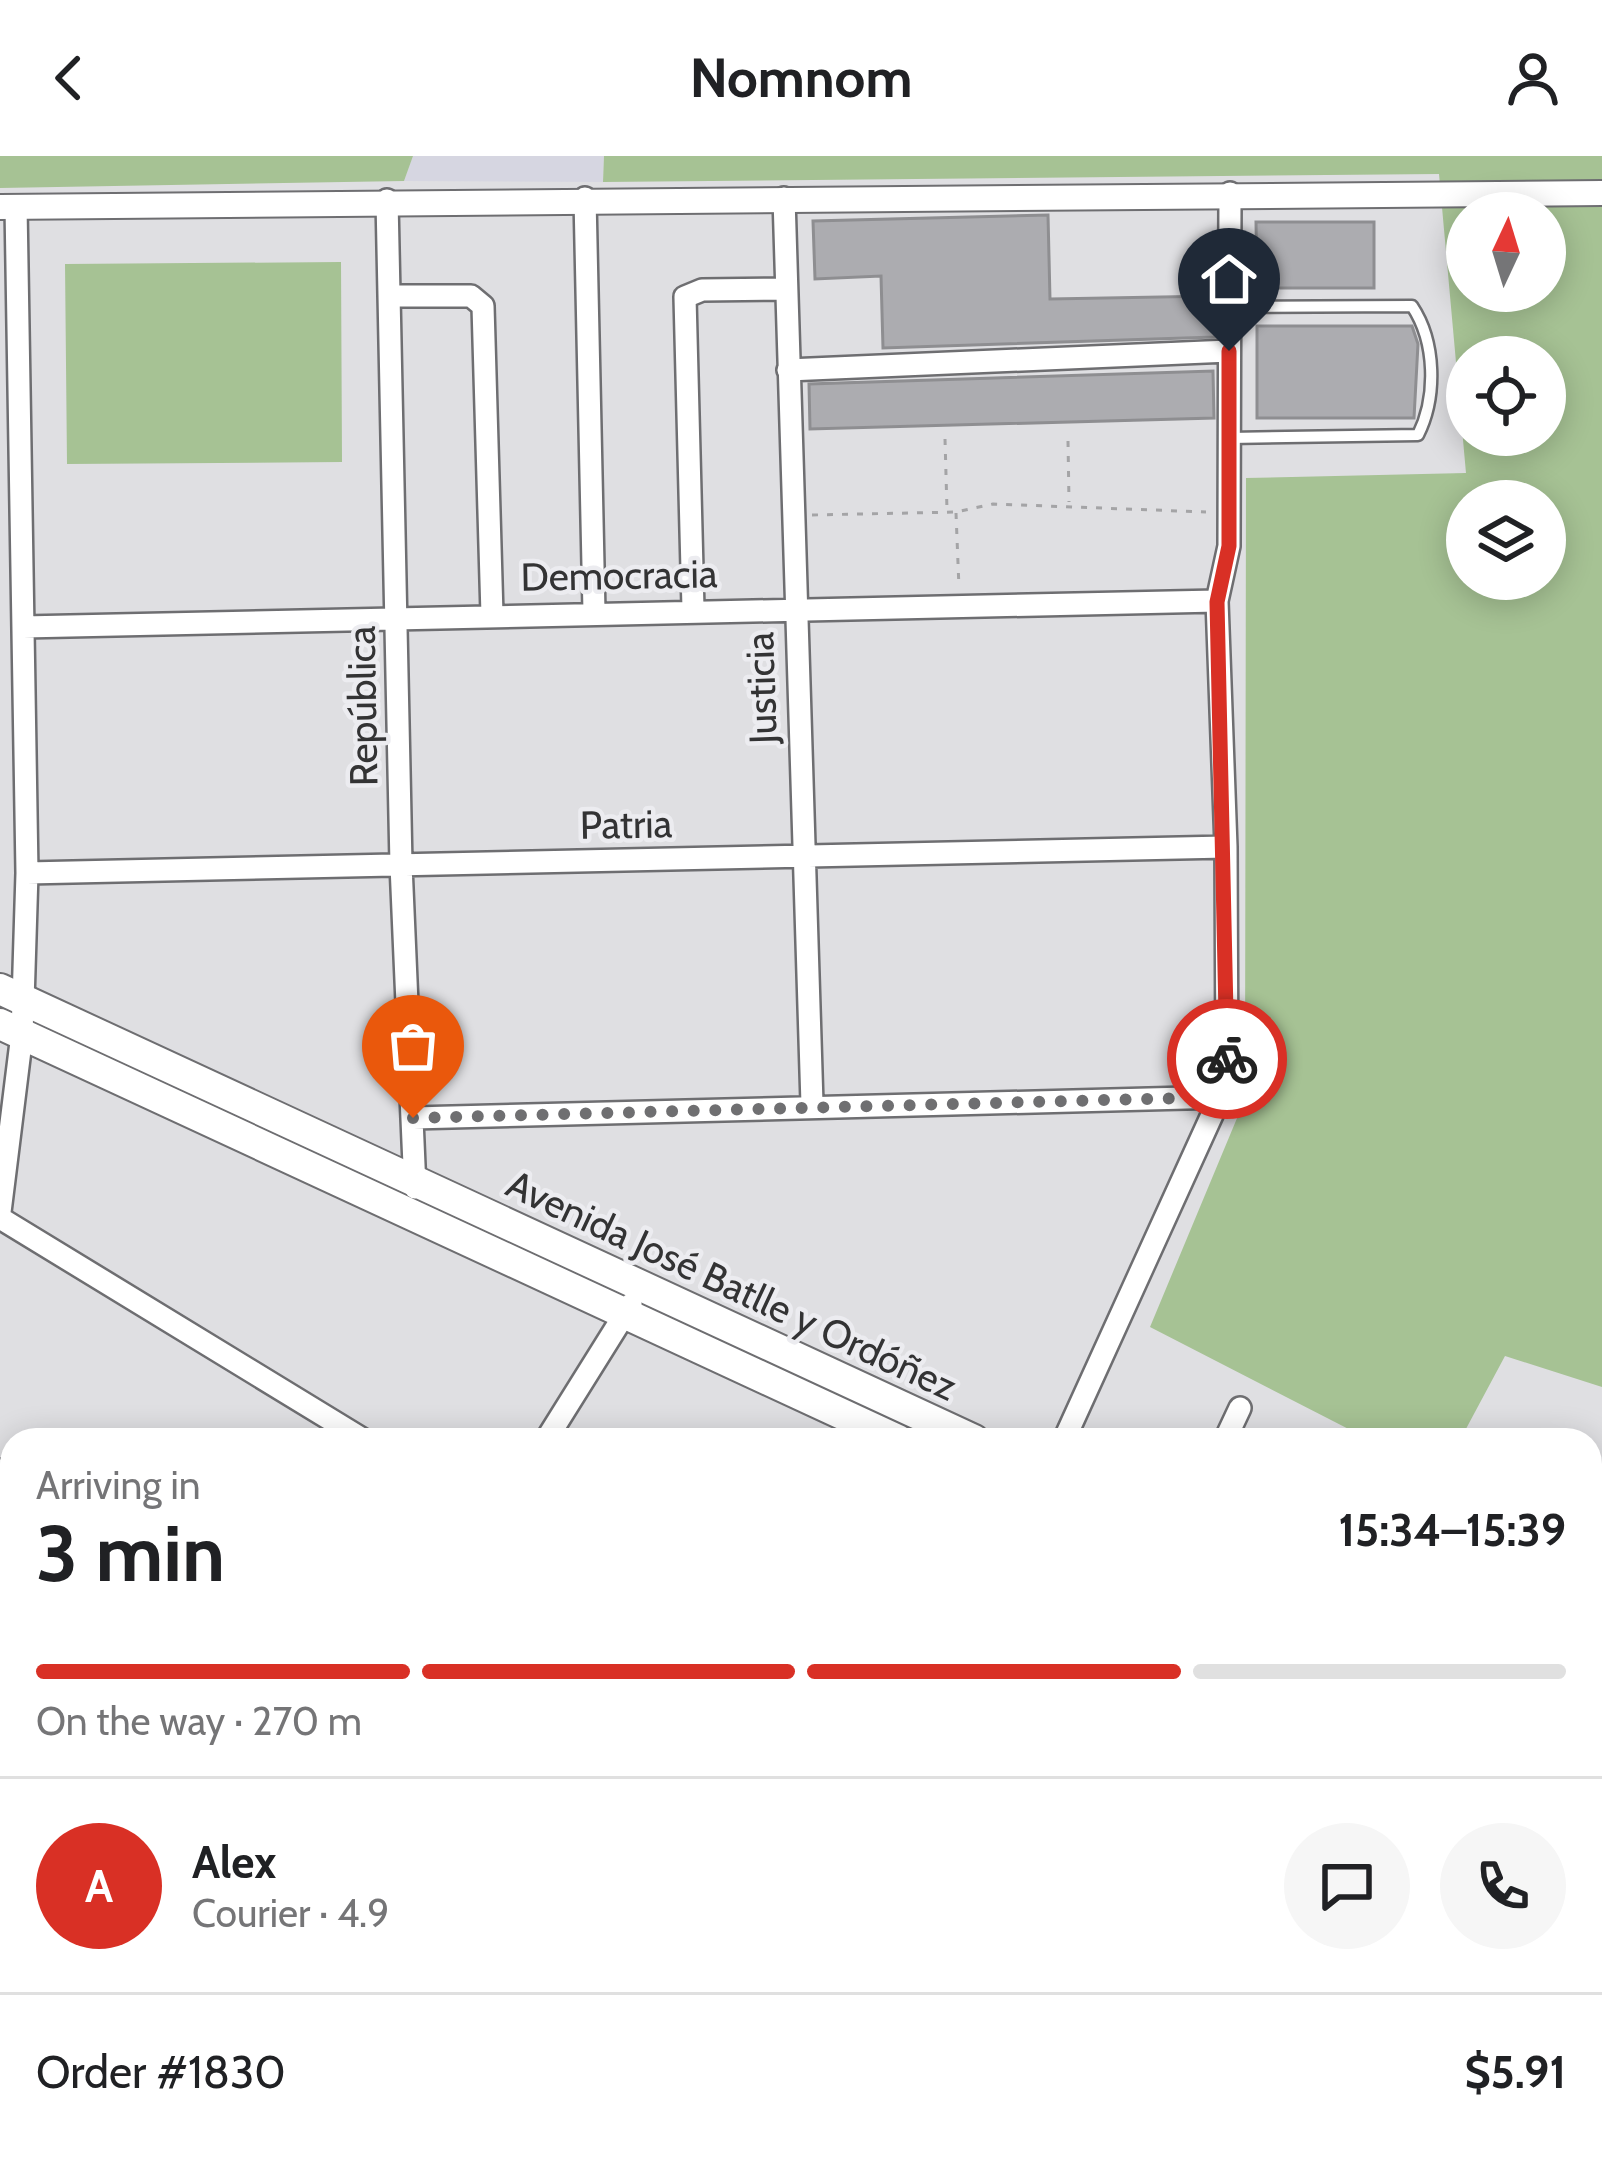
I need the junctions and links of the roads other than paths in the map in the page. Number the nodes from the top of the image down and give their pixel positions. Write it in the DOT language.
graph roads {
  1 [pos="1230,193"];
  2 [pos="1602,193"];
  3 [pos="585,198"];
  4 [pos="784,198"];
  5 [pos="387,200"];
  6 [pos="8,206"];
  7 [pos="785,289"];
  8 [pos="389,296"];
  9 [pos="1229,307"];
  10 [pos="1229,351"];
  11 [pos="788,370"];
  12 [pos="1230,438"];
  13 [pos="1217,602"];
  14 [pos="795,607"];
  15 [pos="693,609"];
  16 [pos="594,612"];
  17 [pos="492,615"];
  18 [pos="396,617"];
  19 [pos="23,627"];
  20 [pos="1226,847"];
  21 [pos="802,856"];
  22 [pos="401,865"];
  23 [pos="27,873"];
  24 [pos="12,995"];
  25 [pos="11,1029"];
  26 [pos="1224,1097"];
  27 [pos="812,1104"];
  28 [pos="413,1118"];
  29 [pos="413,1196"];
  30 [pos="0,1215"];
  31 [pos="640,1284"];
  32 [pos="627,1315"];
  33 [pos="886,1400"];
  34 [pos="1240,1408"];
  35 [pos="345,1428"];
  36 [pos="554,1428"];
  37 [pos="861,1428"];
  38 [pos="880,1428"];
  39 [pos="948,1428"];
  40 [pos="1070,1428"];
  41 [pos="1231,1428"];
  1 -- 2 [label="street"];
  1 -- 4 [label="street"];
  1 -- 9 [label="street"];
  3 -- 4 [label="street"];
  3 -- 5 [label="street"];
  3 -- 16 [label="street"];
  4 -- 7 [label="street, Justicia"];
  5 -- 6 [label="street"];
  5 -- 8 [label="street, República"];
  6 -- 19 [label="street"];
  7 -- 11 [label="street, Justicia"];
  7 -- 15 [label="street"];
  8 -- 17 [label="street"];
  8 -- 18 [label="street, República"];
  9 -- 10 [label="street"];
  9 -- 12 [label="lane"];
  10 -- 11 [label="street"];
  10 -- 12 [label="street"];
  11 -- 14 [label="street, Justicia"];
  12 -- 13 [label="street"];
  13 -- 14 [label="street, Democracia"];
  13 -- 20 [label="street"];
  14 -- 15 [label="street, Democracia"];
  14 -- 21 [label="street, Justicia"];
  15 -- 16 [label="street, Democracia"];
  16 -- 17 [label="street, Democracia"];
  17 -- 18 [label="street, Democracia"];
  18 -- 19 [label="street, Democracia"];
  18 -- 22 [label="street, República"];
  19 -- 23 [label="street"];
  20 -- 21 [label="street, Patria"];
  20 -- 26 [label="street"];
  21 -- 22 [label="street, Patria"];
  21 -- 27 [label="street, Justicia"];
  22 -- 23 [label="street, Patria"];
  22 -- 28 [label="street, República"];
  23 -- 24 [label="street"];
  24 -- 25 [label="street"];
  24 -- 29 [label="main road, Avenida José Batlle y Ordóñez"];
  25 -- 29 [label="main road, Avenida José Batlle y Ordóñez"];
  25 -- 30 [label="street"];
  26 -- 27 [label="street"];
  26 -- 40 [label="street"];
  27 -- 28 [label="street"];
  28 -- 29 [label="street, República"];
  29 -- 31 [label="main road, Avenida José Batlle y Ordóñez"];
  29 -- 32 [label="main road, Avenida José Batlle y Ordóñez"];
  30 -- 35 [label="street"];
  31 -- 32 [label="street"];
  31 -- 33 [label="main road, Avenida José Batlle y Ordóñez"];
  32 -- 36 [label="street"];
  32 -- 37 [label="main road, Avenida José Batlle y Ordóñez"];
  33 -- 38 [label="street"];
  33 -- 39 [label="main road, Avenida José Batlle y Ordóñez"];
  34 -- 41 [label="street"];
}
